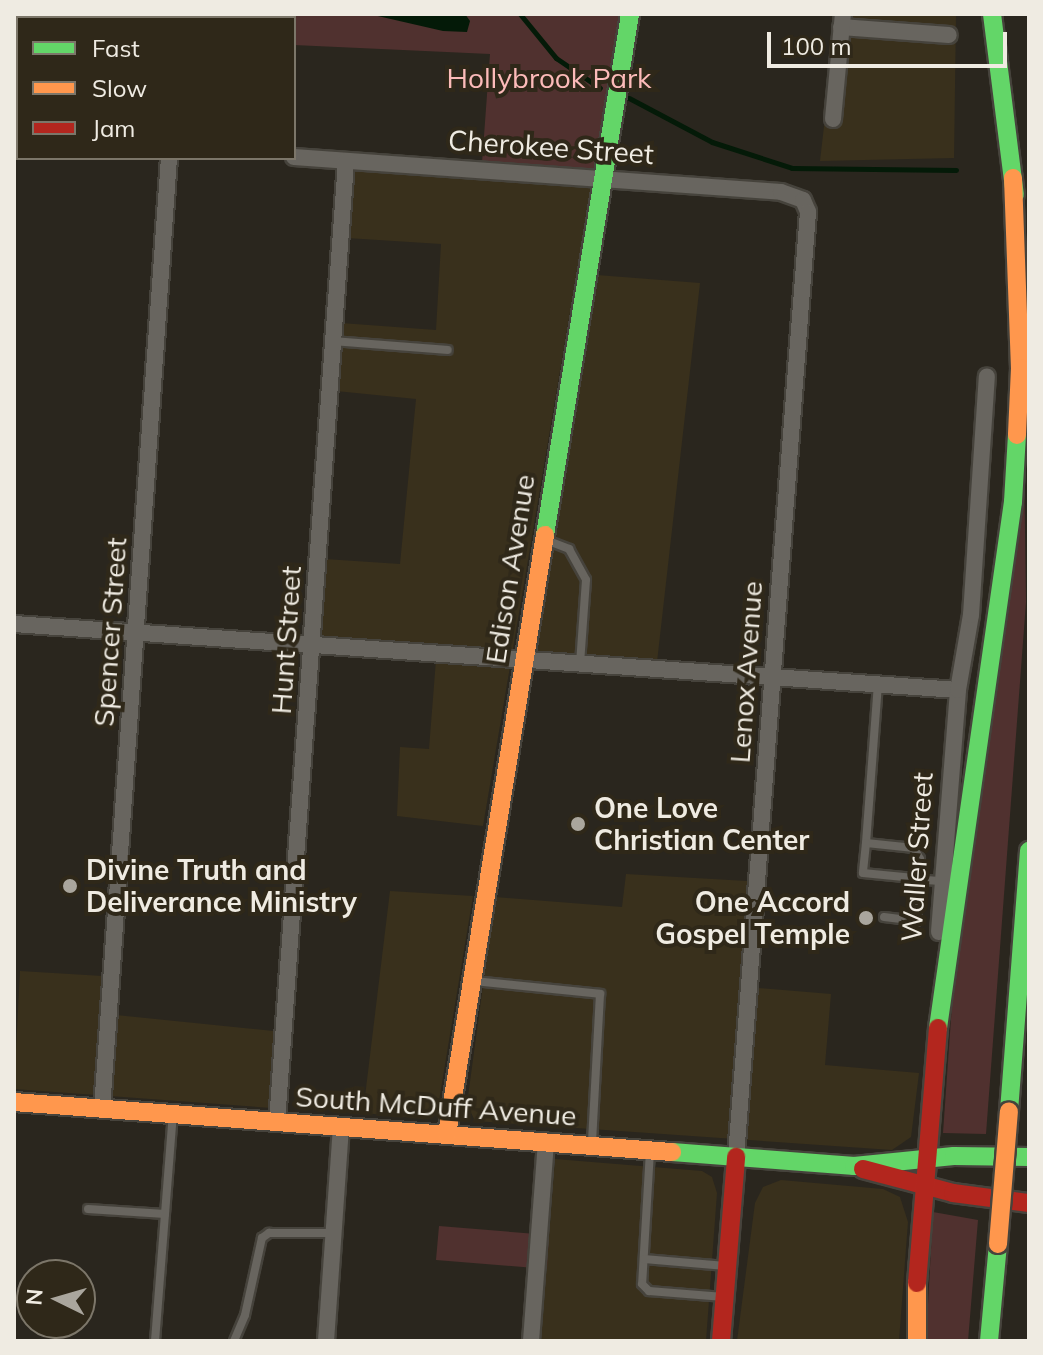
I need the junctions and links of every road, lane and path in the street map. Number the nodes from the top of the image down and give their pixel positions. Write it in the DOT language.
graph roads {
  1 [pos="630,14"];
  2 [pos="992,14"];
  3 [pos="842,21"];
  4 [pos="949,35"];
  5 [pos="833,119"];
  6 [pos="296,157"];
  7 [pos="169,160"];
  8 [pos="346,161"];
  9 [pos="604,176"];
  10 [pos="1013,178"];
  11 [pos="803,200"];
  12 [pos="1029,300"];
  13 [pos="333,341"];
  14 [pos="448,350"];
  15 [pos="987,377"];
  16 [pos="544,540"];
  17 [pos="14,624"];
  18 [pos="136,633"];
  19 [pos="312,645"];
  20 [pos="524,660"];
  21 [pos="580,663"];
  22 [pos="773,677"];
  23 [pos="878,684"];
  24 [pos="958,690"];
  25 [pos="866,843"];
  26 [pos="1029,851"];
  27 [pos="920,879"];
  28 [pos="940,881"];
  29 [pos="884,917"];
  30 [pos="471,980"];
  31 [pos="938,1028"];
  32 [pos="14,1102"];
  33 [pos="102,1109"];
  34 [pos="173,1114"];
  35 [pos="277,1122"];
  36 [pos="341,1128"];
  37 [pos="447,1134"];
  38 [pos="546,1142"];
  39 [pos="592,1145"];
  40 [pos="650,1150"];
  41 [pos="736,1157"];
  42 [pos="1029,1157"];
  43 [pos="926,1158"];
  44 [pos="854,1166"];
  45 [pos="924,1186"];
  46 [pos="1029,1203"];
  47 [pos="88,1209"];
  48 [pos="165,1214"];
  49 [pos="334,1233"];
  50 [pos="644,1259"];
  51 [pos="727,1266"];
  52 [pos="917,1283"];
  53 [pos="725,1297"];
  54 [pos="155,1341"];
  55 [pos="234,1341"];
  56 [pos="326,1341"];
  57 [pos="531,1341"];
  58 [pos="721,1341"];
  59 [pos="910,1341"];
  60 [pos="917,1341"];
  61 [pos="989,1341"];
  1 -- 9 [label="main road, Edison Avenue"];
  2 -- 10 [label="main road"];
  3 -- 4 [label="street"];
  3 -- 5 [label="street"];
  6 -- 8 [label="street, Cherokee Street"];
  7 -- 18 [label="street, Spencer Street"];
  8 -- 9 [label="street, Cherokee Street"];
  8 -- 13 [label="street, Hunt Street"];
  9 -- 11 [label="street, Cherokee Street"];
  9 -- 16 [label="main road, Edison Avenue"];
  10 -- 12 [label="main road"];
  10 -- 31 [label="main road"];
  11 -- 22 [label="street, Lenox Avenue"];
  13 -- 14 [label="lane"];
  13 -- 19 [label="street, Hunt Street"];
  15 -- 24 [label="street, Waller Street"];
  16 -- 20 [label="main road, Edison Avenue"];
  16 -- 21 [label="lane"];
  17 -- 18 [label="street"];
  18 -- 19 [label="street"];
  18 -- 33 [label="street, Spencer Street"];
  19 -- 20 [label="street"];
  19 -- 35 [label="street, Hunt Street"];
  20 -- 21 [label="street"];
  20 -- 30 [label="main road, Edison Avenue"];
  21 -- 22 [label="street"];
  22 -- 23 [label="street"];
  22 -- 41 [label="street, Lenox Avenue"];
  23 -- 24 [label="street"];
  23 -- 25 [label="lane"];
  24 -- 28 [label="street, Waller Street"];
  25 -- 27 [label="lane"];
  25 -- 27 [label="lane"];
  26 -- 61 [label="main road, bridge"];
  27 -- 28 [label="lane"];
  27 -- 29 [label="lane"];
  28 -- 31 [label="street, Waller Street"];
  30 -- 37 [label="main road, Edison Avenue"];
  30 -- 39 [label="lane"];
  31 -- 43 [label="main road, Waller Street"];
  32 -- 33 [label="main road, South McDuff Avenue"];
  33 -- 34 [label="main road, South McDuff Avenue"];
  34 -- 35 [label="main road, South McDuff Avenue"];
  34 -- 48 [label="lane"];
  35 -- 36 [label="main road, South McDuff Avenue"];
  36 -- 37 [label="main road, South McDuff Avenue"];
  36 -- 49 [label="street"];
  37 -- 38 [label="main road, South McDuff Avenue"];
  38 -- 39 [label="main road, South McDuff Avenue"];
  38 -- 57 [label="street"];
  39 -- 40 [label="main road, South McDuff Avenue"];
  40 -- 41 [label="main road, South McDuff Avenue"];
  40 -- 50 [label="lane"];
  41 -- 44 [label="main road, South McDuff Avenue"];
  41 -- 51 [label="main road, Lenox Avenue"];
  42 -- 43 [label="main road, South McDuff Avenue"];
  43 -- 44 [label="main road, South McDuff Avenue"];
  43 -- 45 [label="main road, Waller Street"];
  44 -- 45 [label="main road, South McDuff Avenue"];
  45 -- 46 [label="main road, South McDuff Avenue"];
  45 -- 52 [label="main road, Waller Street"];
  47 -- 48 [label="lane"];
  48 -- 54 [label="lane"];
  49 -- 55 [label="lane"];
  49 -- 56 [label="street"];
  50 -- 51 [label="lane"];
  50 -- 53 [label="lane"];
  51 -- 53 [label="main road, Lenox Avenue"];
  52 -- 59 [label="street, Waller Street"];
  52 -- 60 [label="main road"];
  53 -- 58 [label="main road, Lenox Avenue"];
}
